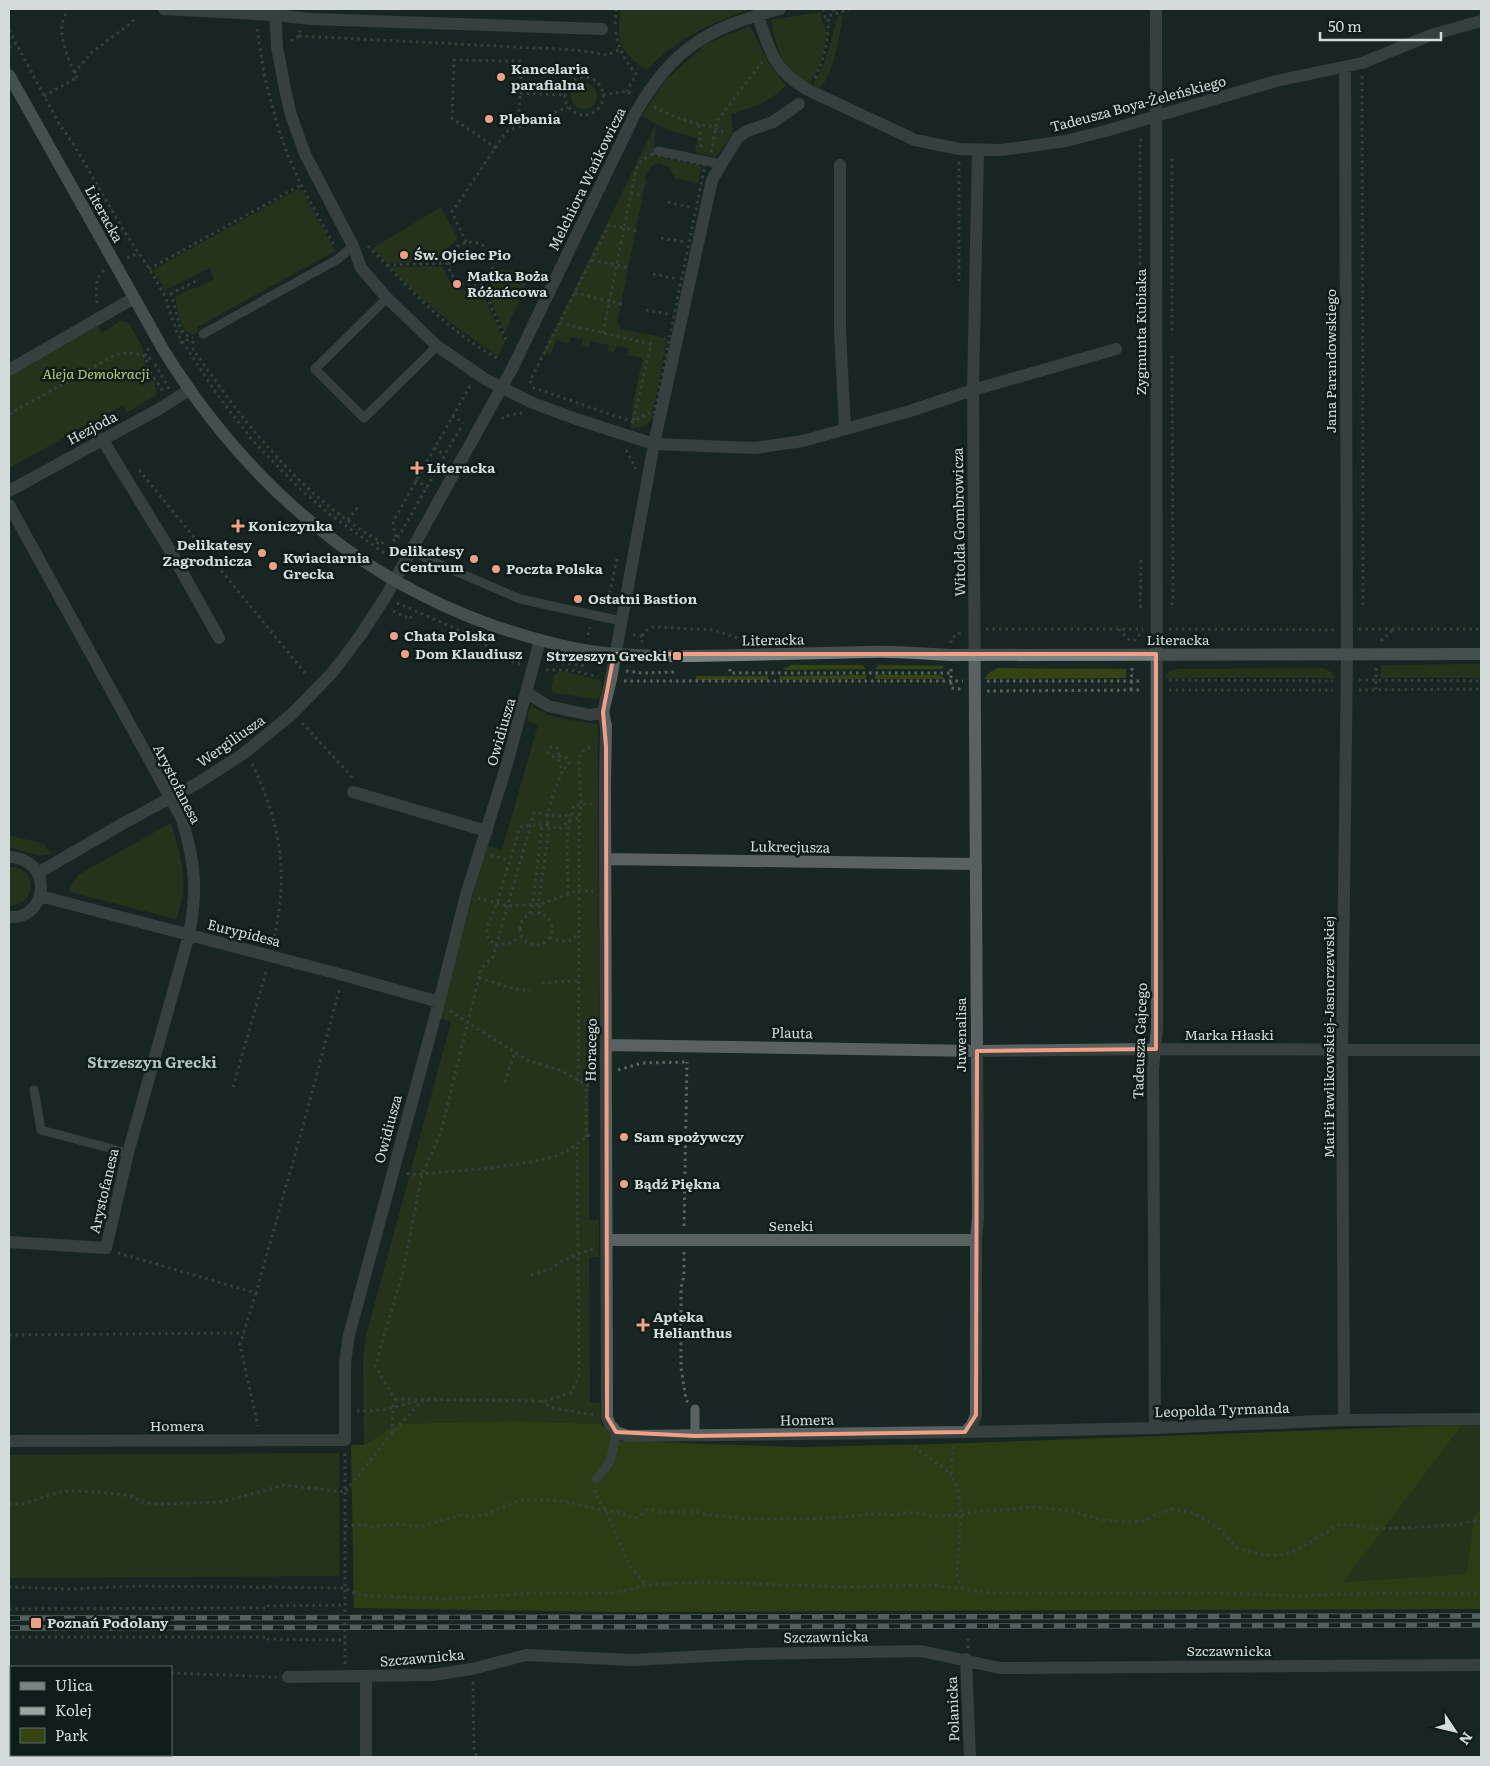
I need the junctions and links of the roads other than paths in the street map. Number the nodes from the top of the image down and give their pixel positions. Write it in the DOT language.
graph roads {
  1 [pos="164,9"];
  2 [pos="780,9"];
  3 [pos="1156,9"];
  4 [pos="274,12"];
  5 [pos="758,14"];
  6 [pos="1481,21"];
  7 [pos="602,29"];
  8 [pos="1345,68"];
  9 [pos="9,75"];
  10 [pos="799,104"];
  11 [pos="1157,116"];
  12 [pos="978,150"];
  13 [pos="658,151"];
  14 [pos="840,165"];
  15 [pos="719,167"];
  16 [pos="358,244"];
  17 [pos="134,298"];
  18 [pos="387,298"];
  19 [pos="203,334"];
  20 [pos="437,346"];
  21 [pos="1116,349"];
  22 [pos="9,370"];
  23 [pos="501,388"];
  24 [pos="189,390"];
  25 [pos="973,390"];
  26 [pos="845,429"];
  27 [pos="102,439"];
  28 [pos="654,444"];
  29 [pos="9,491"];
  30 [pos="9,505"];
  31 [pos="405,551"];
  32 [pos="394,580"];
  33 [pos="621,621"];
  34 [pos="219,638"];
  35 [pos="540,640"];
  36 [pos="614,654"];
  37 [pos="1156,654"];
  38 [pos="1481,654"];
  39 [pos="975,655"];
  40 [pos="1347,655"];
  41 [pos="527,693"];
  42 [pos="603,712"];
  43 [pos="353,792"];
  44 [pos="170,798"];
  45 [pos="487,831"];
  46 [pos="9,857"];
  47 [pos="606,859"];
  48 [pos="974,864"];
  49 [pos="38,873"];
  50 [pos="40,896"];
  51 [pos="9,916"];
  52 [pos="189,935"];
  53 [pos="439,1002"];
  54 [pos="606,1045"];
  55 [pos="1156,1049"];
  56 [pos="1481,1050"];
  57 [pos="977,1051"];
  58 [pos="1342,1051"];
  59 [pos="34,1090"];
  60 [pos="128,1153"];
  61 [pos="606,1240"];
  62 [pos="976,1240"];
  63 [pos="9,1242"];
  64 [pos="695,1409"];
  65 [pos="1481,1419"];
  66 [pos="1344,1420"];
  67 [pos="1155,1428"];
  68 [pos="960,1433"];
  69 [pos="622,1434"];
  70 [pos="696,1436"];
  71 [pos="345,1440"];
  72 [pos="9,1441"];
  73 [pos="596,1479"];
  74 [pos="966,1659"];
  75 [pos="1481,1665"];
  76 [pos="288,1677"];
  77 [pos="366,1677"];
  78 [pos="366,1757"];
  79 [pos="970,1757"];
  1 -- 4 [label="street"];
  2 -- 5 [label="street, Melchiora Wańkowicza"];
  3 -- 11 [label="street, Zygmunta Kubiaka"];
  4 -- 7 [label="street"];
  4 -- 16 [label="street"];
  5 -- 12 [label="street, Tadeusza Boya-Żeleńskiego"];
  5 -- 23 [label="street, Melchiora Wańkowicza"];
  6 -- 8 [label="street, Tadeusza Boya-Żeleńskiego"];
  8 -- 11 [label="street, Tadeusza Boya-Żeleńskiego"];
  8 -- 40 [label="street, Jana Parandowskiego"];
  9 -- 17 [label="street, Literacka"];
  10 -- 15 [label="street"];
  11 -- 12 [label="street, Tadeusza Boya-Żeleńskiego"];
  11 -- 37 [label="street, Zygmunta Kubiaka"];
  12 -- 25 [label="street, Witolda Gombrowicza"];
  13 -- 15 [label="lane"];
  14 -- 26 [label="street"];
  15 -- 28 [label="street"];
  16 -- 18 [label="street"];
  16 -- 19 [label="lane"];
  17 -- 22 [label="street"];
  17 -- 24 [label="street, Literacka"];
  18 -- 20 [label="street"];
  18 -- 20 [label="lane"];
  20 -- 23 [label="street"];
  21 -- 25 [label="street"];
  23 -- 28 [label="street"];
  23 -- 31 [label="street, Melchiora Wańkowicza"];
  24 -- 27 [label="street, Hezjoda"];
  24 -- 32 [label="street, Literacka"];
  25 -- 26 [label="street"];
  25 -- 39 [label="street, Witolda Gombrowicza"];
  26 -- 28 [label="street"];
  27 -- 29 [label="street, Hezjoda"];
  27 -- 34 [label="street"];
  28 -- 33 [label="street"];
  30 -- 44 [label="street, Arystofanesa"];
  31 -- 32 [label="street, Melchiora Wańkowicza"];
  31 -- 33 [label="lane"];
  32 -- 35 [label="street, Literacka"];
  32 -- 44 [label="street, Wergiliusza"];
  33 -- 36 [label="street"];
  35 -- 36 [label="street, Literacka"];
  35 -- 41 [label="street, Owidiusza"];
  36 -- 39 [label="street, Literacka"];
  36 -- 42 [label="street, Horacego"];
  37 -- 39 [label="street, Literacka"];
  37 -- 40 [label="street, Literacka"];
  37 -- 55 [label="street, Tadeusza Gajcego"];
  38 -- 40 [label="street, Literacka"];
  39 -- 48 [label="street, Juwenalisa"];
  40 -- 58 [label="street, Marii Pawlikowskiej-Jasnorzewskiej"];
  41 -- 42 [label="street"];
  41 -- 45 [label="street, Owidiusza"];
  42 -- 47 [label="street, Horacego"];
  43 -- 45 [label="street"];
  44 -- 49 [label="street, Wergiliusza"];
  44 -- 52 [label="street, Arystofanesa"];
  45 -- 53 [label="street, Owidiusza"];
  46 -- 49 [label="street"];
  47 -- 48 [label="street, Lukrecjusza"];
  47 -- 54 [label="street, Horacego"];
  48 -- 57 [label="street, Juwenalisa"];
  49 -- 50 [label="street"];
  50 -- 51 [label="street"];
  50 -- 52 [label="street, Eurypidesa"];
  52 -- 53 [label="street, Eurypidesa"];
  52 -- 60 [label="street, Arystofanesa"];
  53 -- 71 [label="street, Owidiusza"];
  54 -- 57 [label="street, Plauta"];
  54 -- 61 [label="street, Horacego"];
  55 -- 57 [label="street, Marka Hłaski"];
  55 -- 58 [label="street, Marka Hłaski"];
  55 -- 67 [label="street, Tadeusza Gajcego"];
  56 -- 58 [label="street, Marka Hłaski"];
  57 -- 62 [label="street, Juwenalisa"];
  58 -- 66 [label="street, Marii Pawlikowskiej-Jasnorzewskiej"];
  59 -- 60 [label="lane"];
  60 -- 63 [label="street, Arystofanesa"];
  61 -- 62 [label="street, Seneki"];
  61 -- 69 [label="street, Horacego"];
  62 -- 68 [label="street, Juwenalisa"];
  64 -- 70 [label="lane"];
  65 -- 66 [label="street, Leopolda Tyrmanda"];
  66 -- 67 [label="street, Leopolda Tyrmanda"];
  67 -- 68 [label="street, Leopolda Tyrmanda"];
  68 -- 70 [label="street, Homera"];
  69 -- 70 [label="street, Homera"];
  69 -- 73 [label="lane"];
  71 -- 72 [label="street, Homera"];
  74 -- 75 [label="street, Szczawnicka"];
  74 -- 77 [label="street, Szczawnicka"];
  74 -- 79 [label="street, Polanicka"];
  76 -- 77 [label="street, Szczawnicka"];
  77 -- 78 [label="street"];
}
